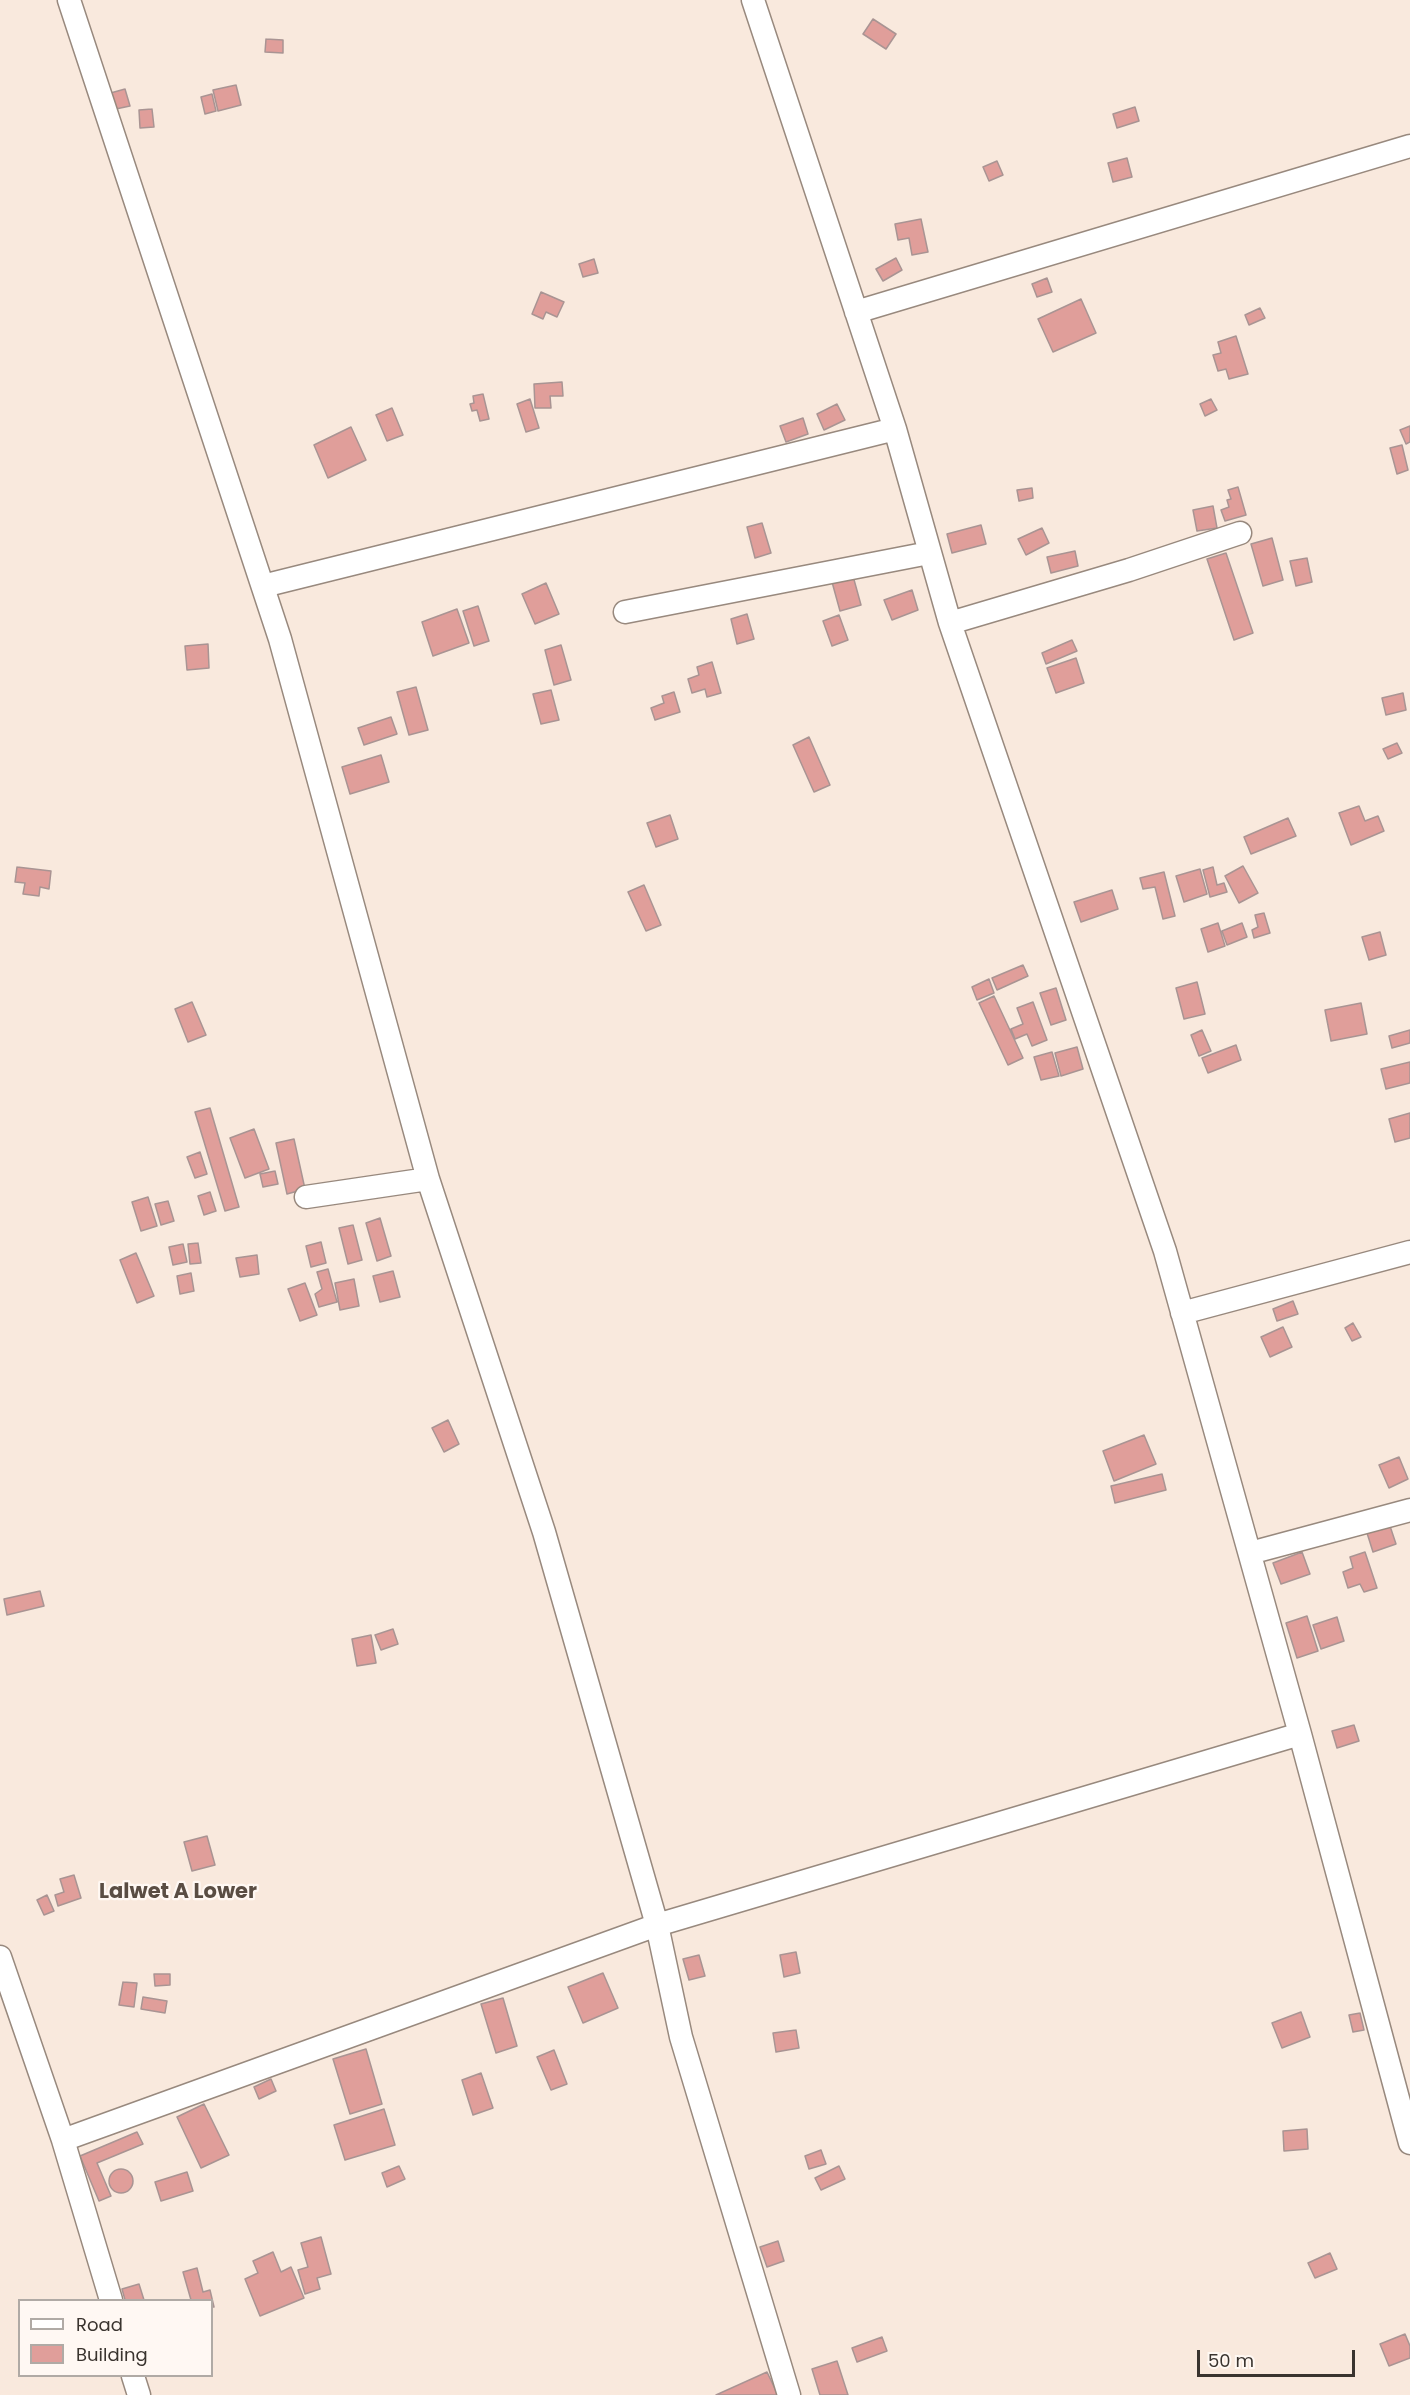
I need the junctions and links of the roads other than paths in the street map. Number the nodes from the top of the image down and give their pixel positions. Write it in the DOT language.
graph roads {
  1 [pos="69,0"];
  2 [pos="753,0"];
  3 [pos="1410,146"];
  4 [pos="856,312"];
  5 [pos="895,429"];
  6 [pos="1240,533"];
  7 [pos="929,553"];
  8 [pos="263,586"];
  9 [pos="625,612"];
  10 [pos="950,623"];
  11 [pos="428,1179"];
  12 [pos="306,1197"];
  13 [pos="1410,1252"];
  14 [pos="1182,1313"];
  15 [pos="1410,1510"];
  16 [pos="1250,1553"];
  17 [pos="1300,1734"];
  18 [pos="657,1925"];
  19 [pos="0,1957"];
  20 [pos="63,2140"];
  21 [pos="1410,2143"];
  22 [pos="110,2299"];
  23 [pos="133,2377"];
  24 [pos="139,2395"];
  25 [pos="789,2395"];
  1 -- 8 [label="street"];
  2 -- 4 [label="street"];
  3 -- 4 [label="street"];
  4 -- 5 [label="street"];
  5 -- 7 [label="street"];
  5 -- 8 [label="street"];
  6 -- 10 [label="street"];
  7 -- 9 [label="street"];
  7 -- 10 [label="street"];
  8 -- 11 [label="street"];
  10 -- 14 [label="street"];
  11 -- 12 [label="street"];
  11 -- 18 [label="street"];
  13 -- 14 [label="street"];
  14 -- 16 [label="street"];
  15 -- 16 [label="street"];
  16 -- 17 [label="street"];
  17 -- 18 [label="street"];
  17 -- 21 [label="street"];
  18 -- 20 [label="street"];
  18 -- 25 [label="street"];
  19 -- 20 [label="street"];
  20 -- 22 [label="street"];
  23 -- 24 [label="street"];
}
